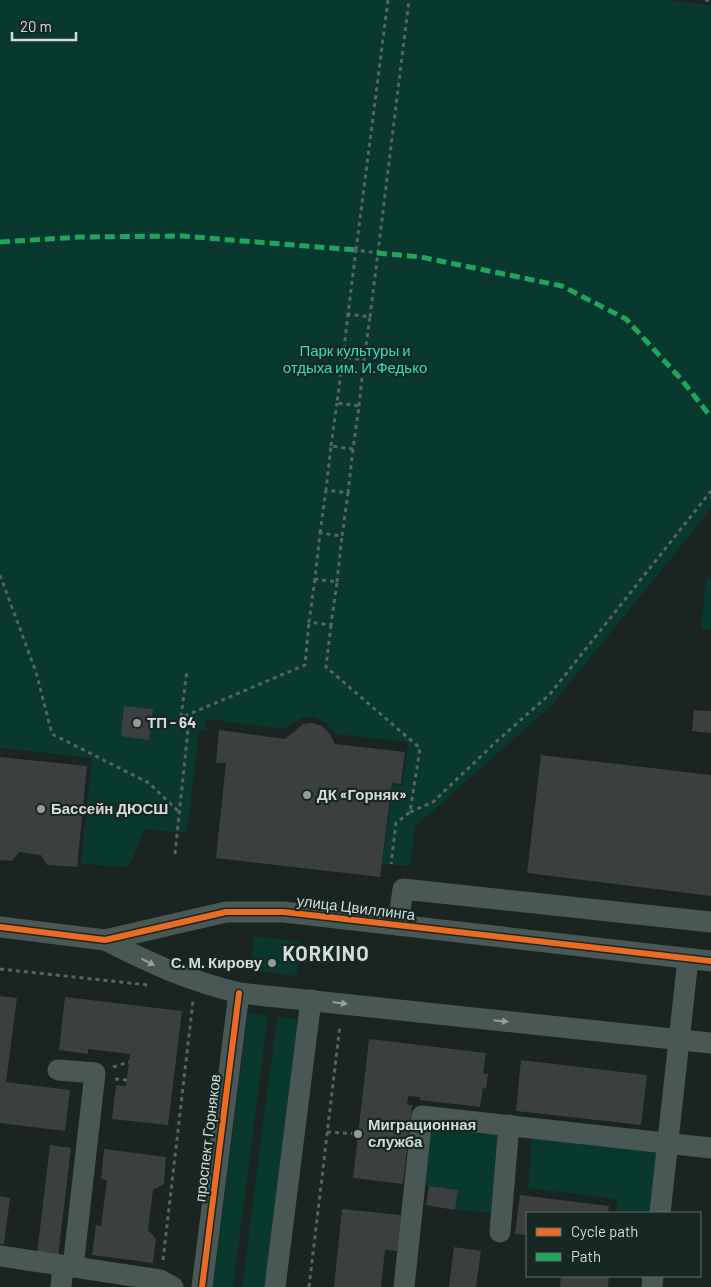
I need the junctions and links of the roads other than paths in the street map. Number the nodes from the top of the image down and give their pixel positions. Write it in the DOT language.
graph roads {
  1 [pos="711,922"];
  2 [pos="398,925"];
  3 [pos="0,927"];
  4 [pos="104,940"];
  5 [pos="688,959"];
  6 [pos="711,961"];
  7 [pos="239,993"];
  8 [pos="311,1000"];
  9 [pos="680,1040"];
  10 [pos="711,1043"];
  11 [pos="58,1070"];
  12 [pos="509,1125"];
  13 [pos="668,1143"];
  14 [pos="711,1148"];
  15 [pos="660,1212"];
  16 [pos="500,1232"];
  17 [pos="0,1256"];
  18 [pos="68,1266"];
  19 [pos="166,1283"];
  20 [pos="61,1287"];
  21 [pos="202,1287"];
  22 [pos="275,1287"];
  23 [pos="404,1287"];
  1 -- 2 [label="street"];
  2 -- 4 [label="street, улица Цвиллинга"];
  2 -- 5 [label="street, улица Цвиллинга"];
  3 -- 4 [label="street, улица Цвиллинга"];
  4 -- 7 [label="street, улица Цвиллинга, one-way"];
  5 -- 6 [label="street, улица Цвиллинга"];
  5 -- 9 [label="street"];
  7 -- 8 [label="street, улица Цвиллинга"];
  7 -- 21 [label="street, проспект Горняков"];
  8 -- 9 [label="street, улица Цвиллинга, one-way"];
  8 -- 22 [label="street"];
  9 -- 10 [label="street, улица Цвиллинга"];
  9 -- 13 [label="street"];
  11 -- 18 [label="street"];
  12 -- 13 [label="street"];
  12 -- 16 [label="street"];
  12 -- 23 [label="street"];
  13 -- 14 [label="street"];
  13 -- 15 [label="street"];
  17 -- 18 [label="street"];
  18 -- 19 [label="street"];
  18 -- 20 [label="street"];
}
